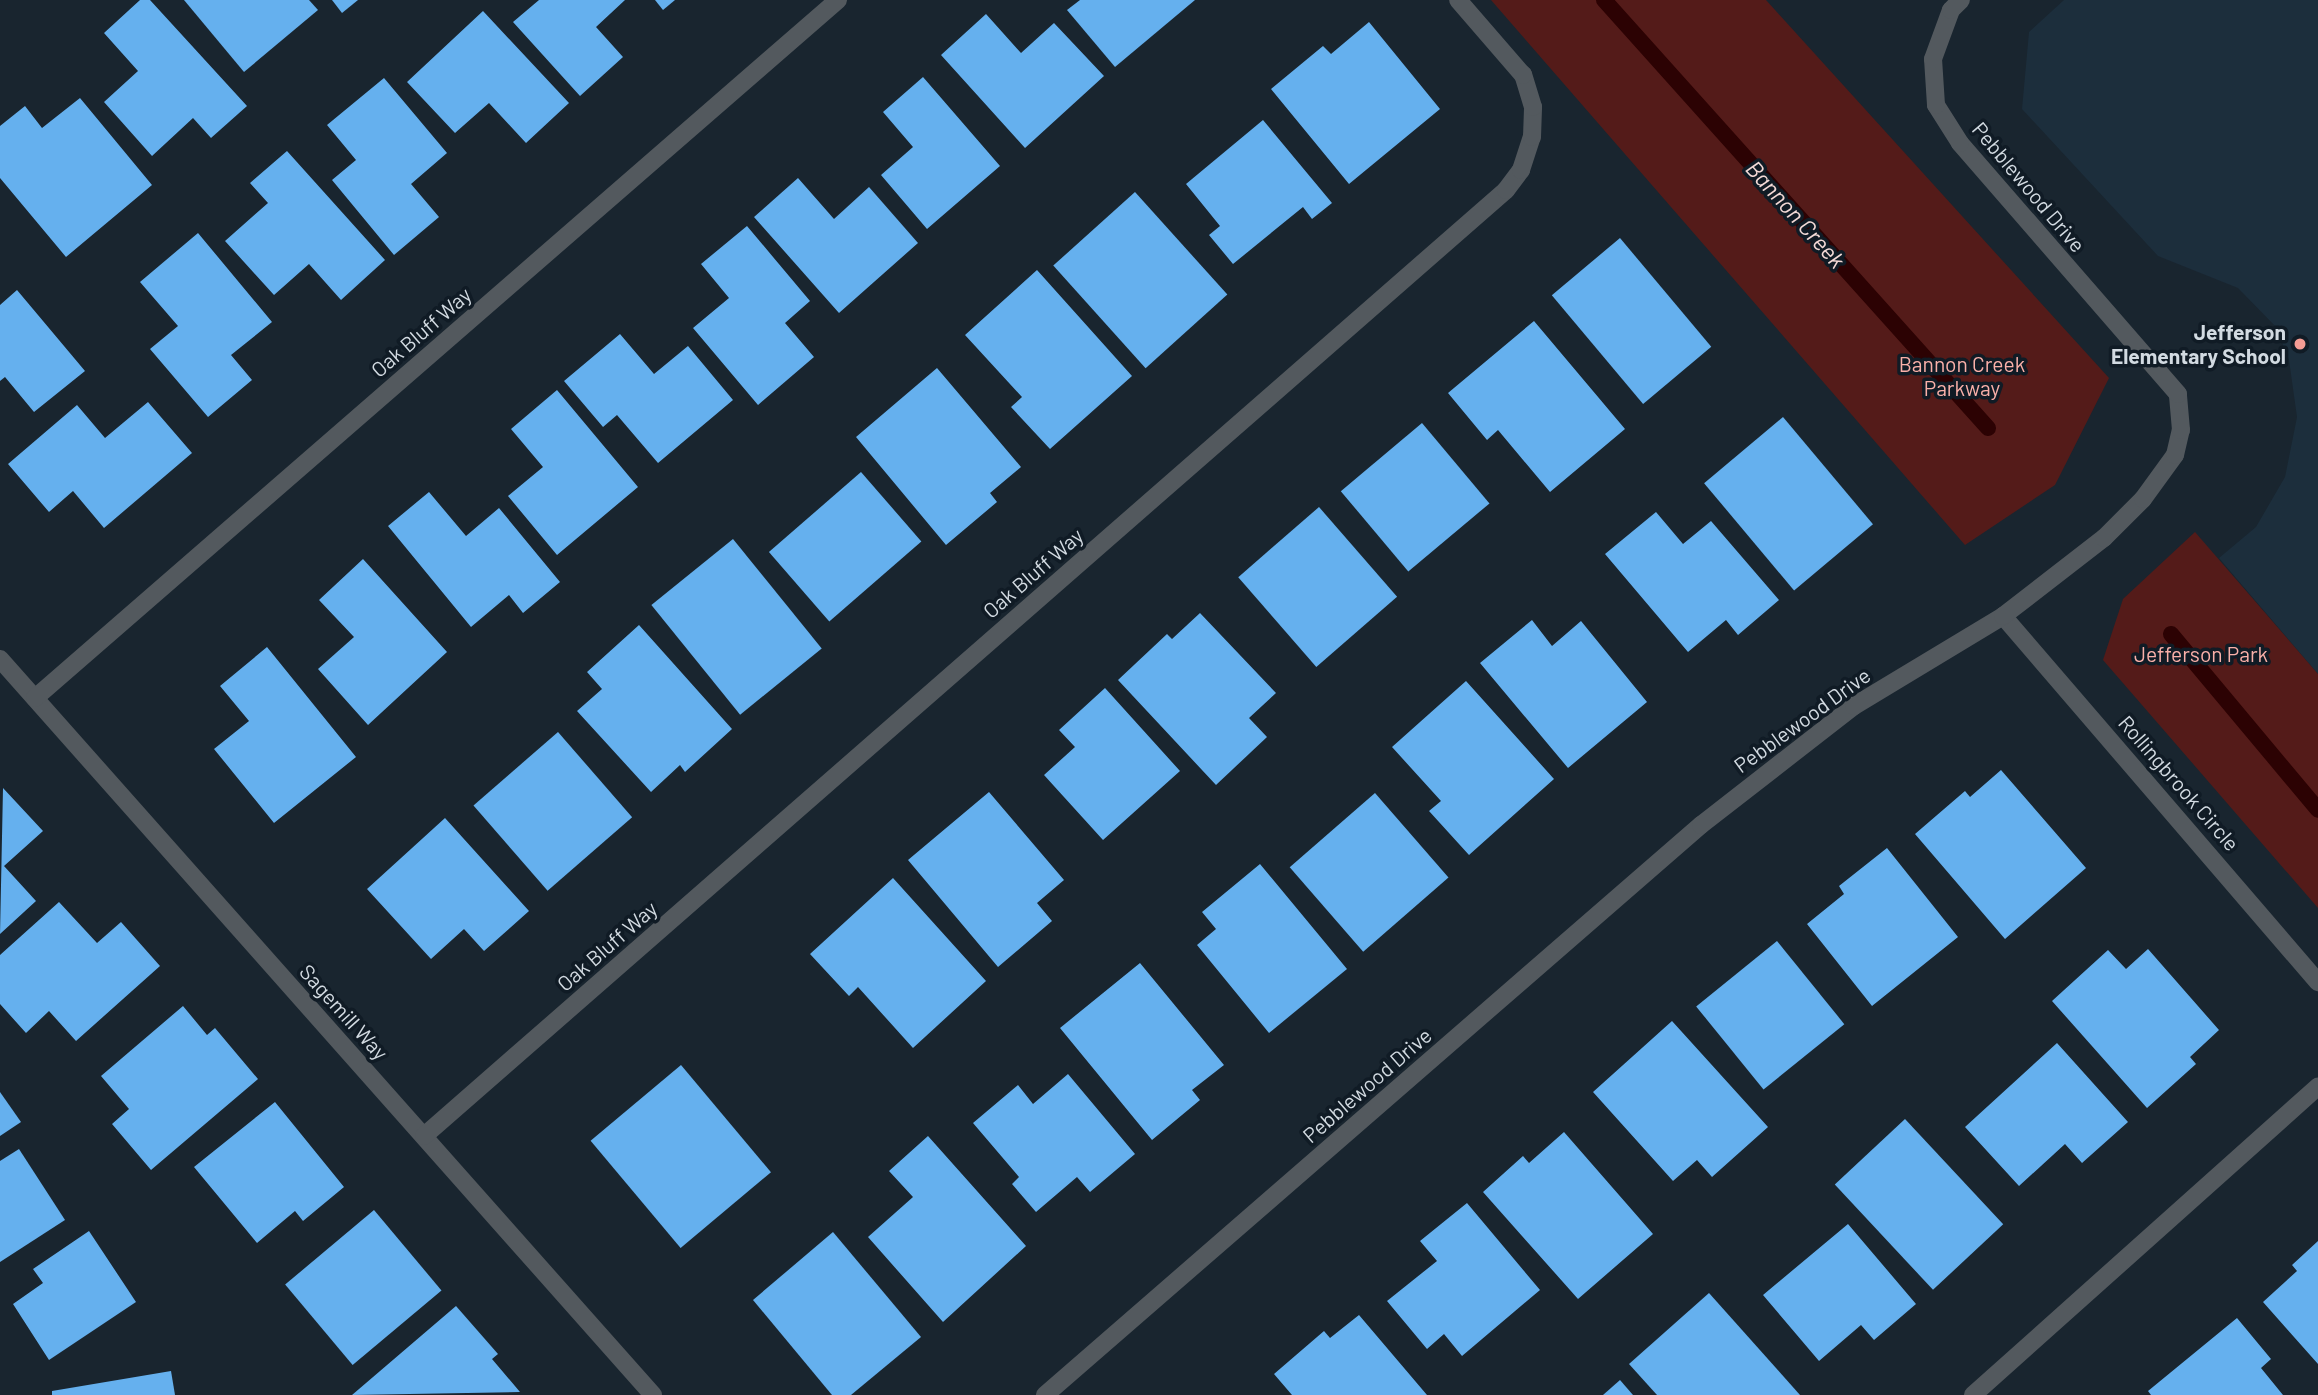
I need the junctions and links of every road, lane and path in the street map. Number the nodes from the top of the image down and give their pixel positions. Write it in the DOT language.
graph roads {
  1 [pos="838,0"];
  2 [pos="1458,0"];
  3 [pos="1961,0"];
  4 [pos="2003,616"];
  5 [pos="0,659"];
  6 [pos="35,698"];
  7 [pos="2318,982"];
  8 [pos="2318,1086"];
  9 [pos="424,1136"];
  10 [pos="653,1395"];
  11 [pos="1045,1395"];
  12 [pos="1973,1395"];
  1 -- 6 [label="street, Oak Bluff Way"];
  2 -- 9 [label="street, Oak Bluff Way"];
  3 -- 4 [label="street, Pebblewood Drive"];
  4 -- 7 [label="street, Rollingbrook Circle"];
  4 -- 11 [label="street, Pebblewood Drive"];
  5 -- 6 [label="street, Sagemill Way"];
  6 -- 9 [label="street, Sagemill Way"];
  8 -- 12 [label="street"];
  9 -- 10 [label="street, Sagemill Way"];
}
